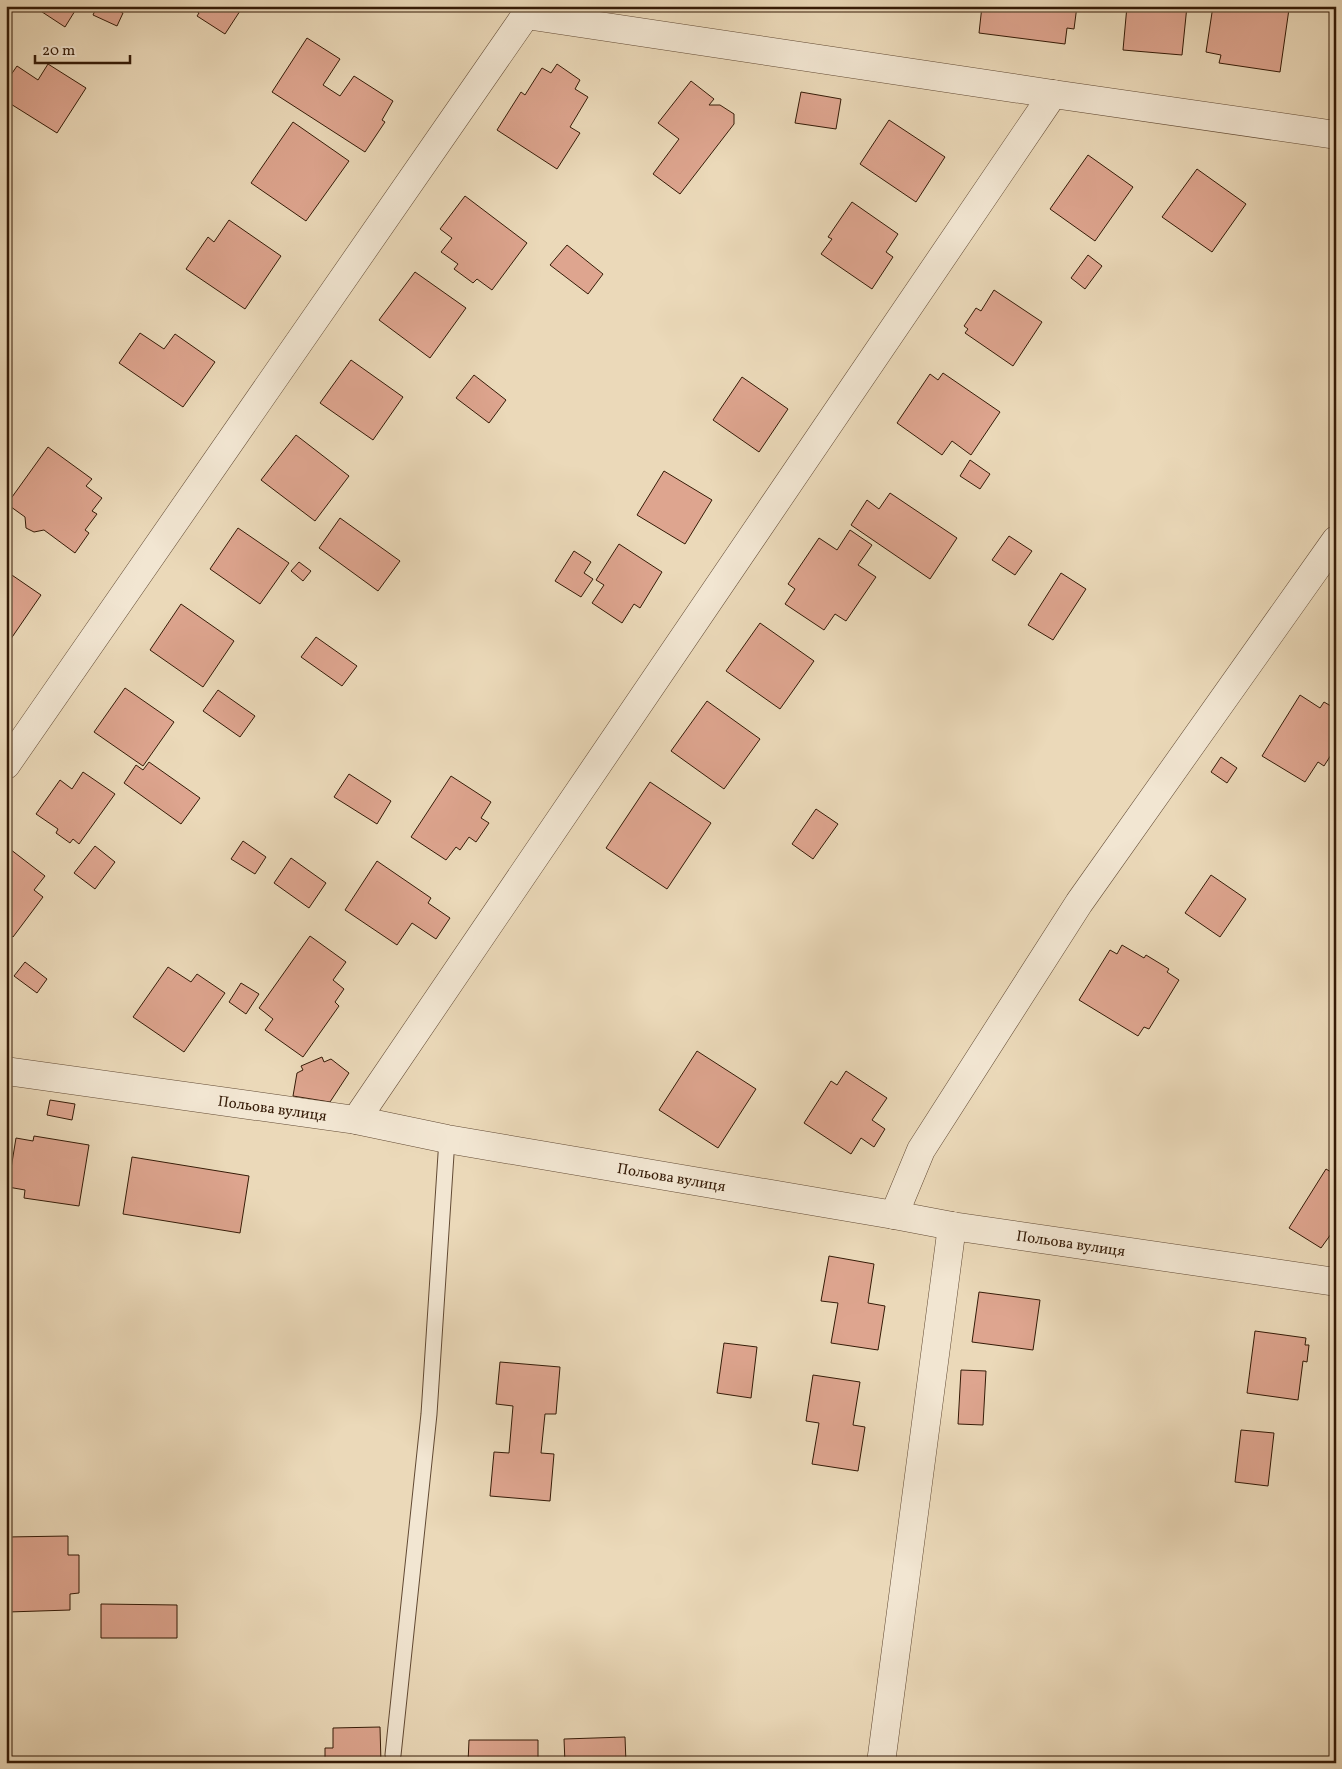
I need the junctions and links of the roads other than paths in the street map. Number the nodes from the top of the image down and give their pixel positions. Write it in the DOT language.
graph roads {
  1 [pos="529,10"];
  2 [pos="1053,94"];
  3 [pos="1336,135"];
  4 [pos="1336,540"];
  5 [pos="6,765"];
  6 [pos="6,1072"];
  7 [pos="356,1120"];
  8 [pos="446,1139"];
  9 [pos="894,1215"];
  10 [pos="952,1226"];
  11 [pos="1336,1282"];
  12 [pos="393,1755"];
  13 [pos="881,1763"];
  1 -- 2 [label="street"];
  1 -- 5 [label="street"];
  2 -- 3 [label="street"];
  2 -- 7 [label="street"];
  4 -- 9 [label="street"];
  6 -- 7 [label="street, Польова вулиця"];
  7 -- 8 [label="street, Польова вулиця"];
  8 -- 9 [label="street, Польова вулиця"];
  8 -- 12 [label="lane"];
  9 -- 10 [label="street, Польова вулиця"];
  10 -- 11 [label="street, Польова вулиця"];
  10 -- 13 [label="street"];
}
